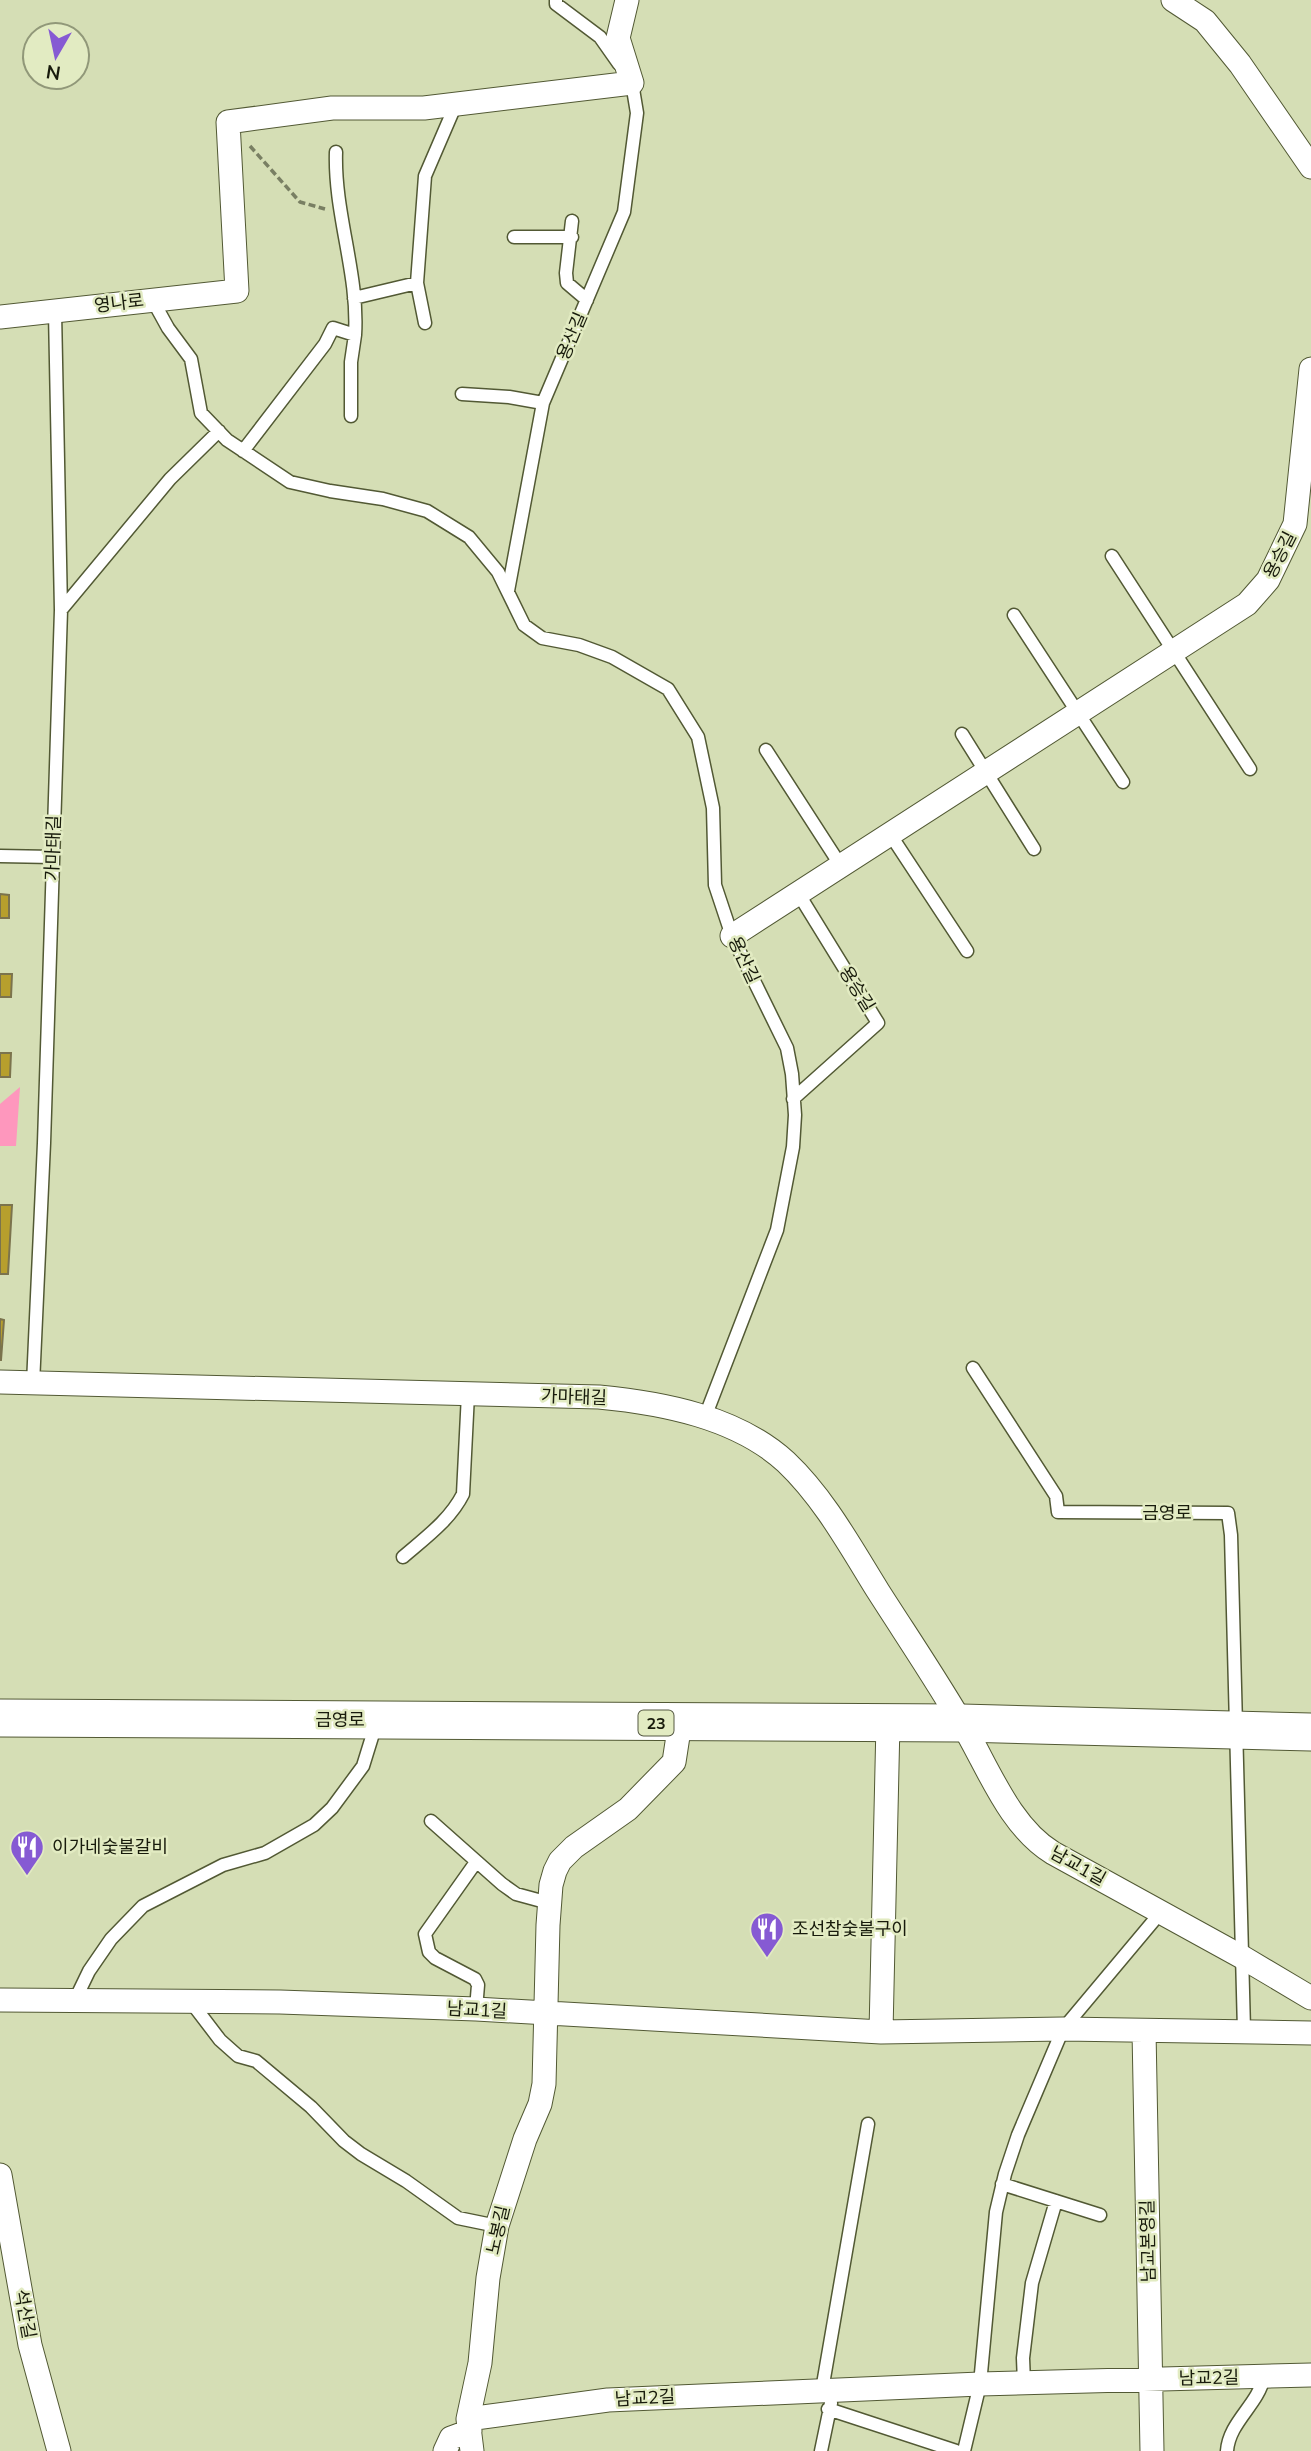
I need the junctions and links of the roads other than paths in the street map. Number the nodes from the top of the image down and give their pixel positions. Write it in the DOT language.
graph roads {
  1 [pos="556,0"];
  2 [pos="626,0"];
  3 [pos="1173,0"];
  4 [pos="632,83"];
  5 [pos="456,104"];
  6 [pos="336,152"];
  7 [pos="1311,167"];
  8 [pos="572,221"];
  9 [pos="514,237"];
  10 [pos="572,237"];
  11 [pos="417,283"];
  12 [pos="354,298"];
  13 [pos="152,299"];
  14 [pos="587,300"];
  15 [pos="55,312"];
  16 [pos="0,317"];
  17 [pos="425,323"];
  18 [pos="355,335"];
  19 [pos="1311,369"];
  20 [pos="462,394"];
  21 [pos="543,403"];
  22 [pos="351,416"];
  23 [pos="219,431"];
  24 [pos="243,451"];
  25 [pos="1112,556"];
  26 [pos="508,592"];
  27 [pos="61,610"];
  28 [pos="1014,615"];
  29 [pos="1173,652"];
  30 [pos="1079,713"];
  31 [pos="962,734"];
  32 [pos="766,750"];
  33 [pos="1250,769"];
  34 [pos="986,772"];
  35 [pos="1123,782"];
  36 [pos="890,834"];
  37 [pos="1034,849"];
  38 [pos="0,856"];
  39 [pos="53,857"];
  40 [pos="841,866"];
  41 [pos="798,894"];
  42 [pos="732,936"];
  43 [pos="967,951"];
  44 [pos="793,1099"];
  45 [pos="973,1368"];
  46 [pos="0,1382"];
  47 [pos="33,1384"];
  48 [pos="468,1394"];
  49 [pos="705,1417"];
  50 [pos="403,1557"];
  51 [pos="0,1718"];
  52 [pos="377,1720"];
  53 [pos="680,1723"];
  54 [pos="888,1723"];
  55 [pos="962,1723"];
  56 [pos="1235,1730"];
  57 [pos="1311,1732"];
  58 [pos="431,1821"];
  59 [pos="476,1862"];
  60 [pos="549,1903"];
  61 [pos="1161,1912"];
  62 [pos="1242,1957"];
  63 [pos="1311,1998"];
  64 [pos="0,2000"];
  65 [pos="191,2001"];
  66 [pos="74,2002"];
  67 [pos="477,2009"];
  68 [pos="548,2014"];
  69 [pos="1063,2029"];
  70 [pos="1244,2030"];
  71 [pos="1144,2031"];
  72 [pos="881,2032"];
  73 [pos="1311,2033"];
  74 [pos="868,2124"];
  75 [pos="0,2175"];
  76 [pos="1002,2184"];
  77 [pos="1056,2202"];
  78 [pos="1100,2215"];
  79 [pos="497,2226"];
  80 [pos="1311,2375"];
  81 [pos="1264,2377"];
  82 [pos="1150,2379"];
  83 [pos="1024,2383"];
  84 [pos="980,2384"];
  85 [pos="829,2396"];
  86 [pos="470,2434"];
  87 [pos="59,2451"];
  88 [pos="445,2451"];
  89 [pos="821,2451"];
  90 [pos="956,2451"];
  91 [pos="964,2451"];
  92 [pos="1152,2451"];
  93 [pos="1227,2451"];
  1 -- 4 [label="lane"];
  2 -- 4 [label="street, 용산길"];
  3 -- 7 [label="street"];
  4 -- 5 [label="street"];
  4 -- 14 [label="lane, 용산길"];
  5 -- 11 [label="lane"];
  5 -- 13 [label="street, 영나로"];
  6 -- 12 [label="lane"];
  8 -- 10 [label="lane"];
  9 -- 10 [label="lane"];
  10 -- 14 [label="lane"];
  11 -- 12 [label="lane"];
  11 -- 17 [label="lane"];
  12 -- 18 [label="lane"];
  13 -- 15 [label="street, 영나로"];
  13 -- 23 [label="lane, 용산길"];
  14 -- 21 [label="lane, 용산길"];
  15 -- 16 [label="street, 영나로"];
  15 -- 27 [label="lane, 가마태길"];
  18 -- 22 [label="lane"];
  18 -- 24 [label="lane"];
  19 -- 29 [label="street, 용승길"];
  20 -- 21 [label="lane"];
  21 -- 26 [label="lane, 용산길"];
  23 -- 24 [label="lane, 용산길"];
  23 -- 27 [label="lane"];
  24 -- 26 [label="lane, 용산길"];
  25 -- 29 [label="lane"];
  26 -- 42 [label="lane, 용산길"];
  27 -- 39 [label="lane, 가마태길"];
  28 -- 30 [label="lane"];
  29 -- 30 [label="street, 용승길"];
  29 -- 33 [label="lane"];
  30 -- 34 [label="street, 용승길"];
  30 -- 35 [label="lane"];
  31 -- 34 [label="lane"];
  32 -- 40 [label="lane"];
  34 -- 36 [label="street, 용승길"];
  34 -- 37 [label="lane"];
  36 -- 40 [label="street, 용승길"];
  36 -- 43 [label="lane"];
  38 -- 39 [label="lane"];
  39 -- 47 [label="lane, 가마태길"];
  40 -- 41 [label="street, 용승길"];
  41 -- 42 [label="street, 용승길"];
  41 -- 44 [label="lane, 용승길"];
  42 -- 44 [label="lane, 용산길"];
  44 -- 49 [label="lane, 용산길"];
  45 -- 56 [label="lane, 금영로"];
  46 -- 47 [label="street, 가마태길"];
  47 -- 48 [label="street, 가마태길"];
  48 -- 49 [label="street, 가마태길"];
  48 -- 50 [label="lane"];
  49 -- 55 [label="street, 가마태길"];
  51 -- 52 [label="main road, 금영로 / 23"];
  52 -- 53 [label="main road, 금영로 / 23"];
  52 -- 66 [label="lane"];
  53 -- 54 [label="main road, 금영로 / 23"];
  53 -- 60 [label="street"];
  54 -- 55 [label="main road, 금영로 / 23"];
  54 -- 72 [label="street"];
  55 -- 56 [label="main road, 금영로 / 23"];
  55 -- 61 [label="street, 남교1길"];
  56 -- 57 [label="main road, 금영로 / 23"];
  56 -- 62 [label="lane"];
  58 -- 59 [label="lane"];
  59 -- 60 [label="lane"];
  59 -- 67 [label="lane"];
  60 -- 68 [label="street"];
  61 -- 62 [label="street, 남교1길"];
  61 -- 69 [label="lane"];
  62 -- 63 [label="street, 남교1길"];
  62 -- 70 [label="lane"];
  64 -- 66 [label="street, 남교1길"];
  65 -- 66 [label="street, 남교1길"];
  65 -- 67 [label="street, 남교1길"];
  65 -- 79 [label="lane"];
  67 -- 68 [label="street, 남교1길"];
  68 -- 72 [label="street, 남교1길"];
  68 -- 79 [label="street, 노봉길"];
  69 -- 71 [label="street, 남교1길"];
  69 -- 72 [label="street, 남교1길"];
  69 -- 76 [label="lane"];
  70 -- 71 [label="street, 남교1길"];
  70 -- 73 [label="street, 남교1길"];
  71 -- 82 [label="street, 남교본영길"];
  74 -- 85 [label="lane"];
  75 -- 87 [label="street, 석산길"];
  76 -- 77 [label="lane"];
  76 -- 84 [label="lane"];
  77 -- 78 [label="lane"];
  77 -- 83 [label="lane"];
  79 -- 86 [label="street, 노봉길"];
  80 -- 81 [label="street, 남교2길"];
  81 -- 82 [label="street, 남교2길"];
  81 -- 93 [label="lane"];
  82 -- 83 [label="street, 남교2길"];
  82 -- 92 [label="street, 남교본영길"];
  83 -- 84 [label="street, 남교2길"];
  84 -- 85 [label="street, 남교2길"];
  84 -- 91 [label="lane"];
  85 -- 86 [label="street, 남교2길"];
  85 -- 89 [label="lane"];
  85 -- 90 [label="lane"];
  86 -- 88 [label="street"];
}
